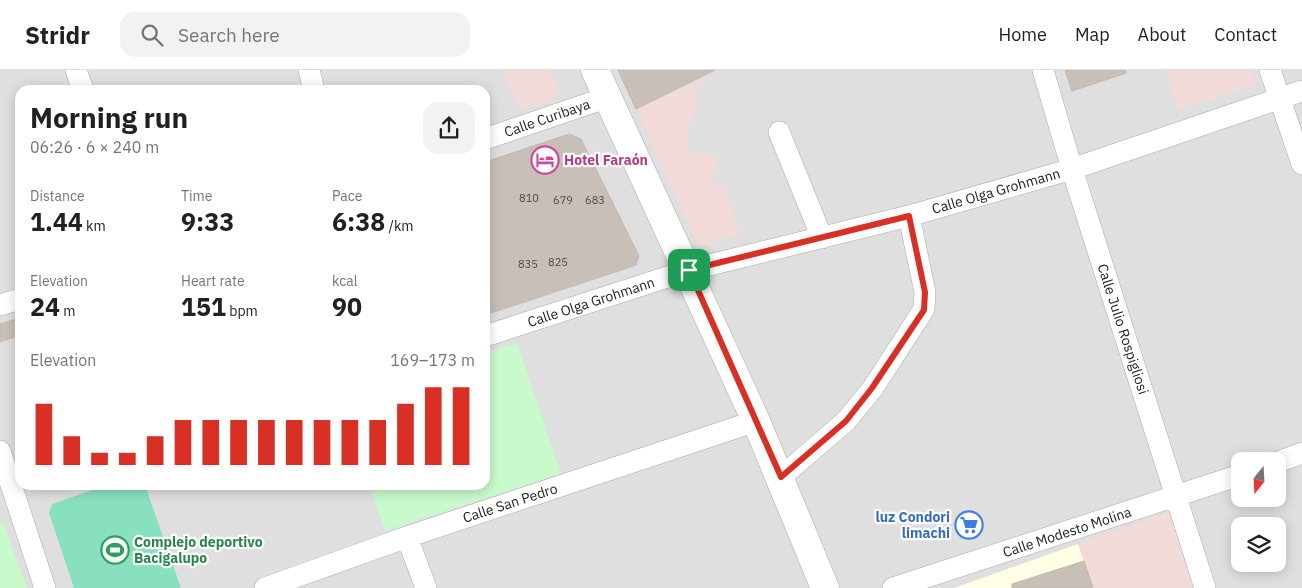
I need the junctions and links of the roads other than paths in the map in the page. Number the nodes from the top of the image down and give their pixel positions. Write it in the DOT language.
graph roads {
  1 [pos="76,70"];
  2 [pos="308,70"];
  3 [pos="595,70"];
  4 [pos="1043,70"];
  5 [pos="1270,70"];
  6 [pos="81,85"];
  7 [pos="312,85"];
  8 [pos="1302,91"];
  9 [pos="608,97"];
  10 [pos="1278,98"];
  11 [pos="779,132"];
  12 [pos="490,137"];
  13 [pos="1302,164"];
  14 [pos="1072,169"];
  15 [pos="909,216"];
  16 [pos="822,238"];
  17 [pos="689,270"];
  18 [pos="15,300"];
  19 [pos="0,305"];
  20 [pos="490,334"];
  21 [pos="756,421"];
  22 [pos="0,451"];
  23 [pos="1302,454"];
  24 [pos="1286,459"];
  25 [pos="781,477"];
  26 [pos="1231,477"];
  27 [pos="15,488"];
  28 [pos="16,491"];
  29 [pos="1177,496"];
  30 [pos="407,537"];
  31 [pos="44,588"];
  32 [pos="265,588"];
  33 [pos="426,588"];
  34 [pos="824,588"];
  35 [pos="893,588"];
  36 [pos="1205,588"];
  1 -- 6 [label="street"];
  2 -- 7 [label="street"];
  3 -- 9 [label="street"];
  4 -- 14 [label="street, Calle Julio Rospigliosi"];
  5 -- 10 [label="street"];
  8 -- 10 [label="street, Calle Olga Grohmann"];
  9 -- 12 [label="street, Calle Curibaya"];
  9 -- 17 [label="street"];
  10 -- 13 [label="street"];
  10 -- 14 [label="street, Calle Olga Grohmann"];
  11 -- 16 [label="street"];
  14 -- 15 [label="street, Calle Olga Grohmann"];
  14 -- 29 [label="street, Calle Julio Rospigliosi"];
  15 -- 16 [label="street, Calle Olga Grohmann"];
  15 -- 25 [label="street"];
  16 -- 17 [label="street, Calle Olga Grohmann"];
  17 -- 20 [label="street, Calle Olga Grohmann"];
  17 -- 21 [label="street"];
  18 -- 19 [label="street"];
  21 -- 25 [label="street"];
  21 -- 30 [label="street, Calle San Pedro"];
  22 -- 27 [label="street"];
  23 -- 24 [label="street"];
  25 -- 34 [label="street"];
  26 -- 29 [label="street, Calle Modesto Molina"];
  28 -- 31 [label="street"];
  29 -- 35 [label="street, Calle Modesto Molina"];
  29 -- 36 [label="street, Calle Julio Rospigliosi"];
  30 -- 32 [label="street, Calle San Pedro"];
  30 -- 33 [label="street"];
}
